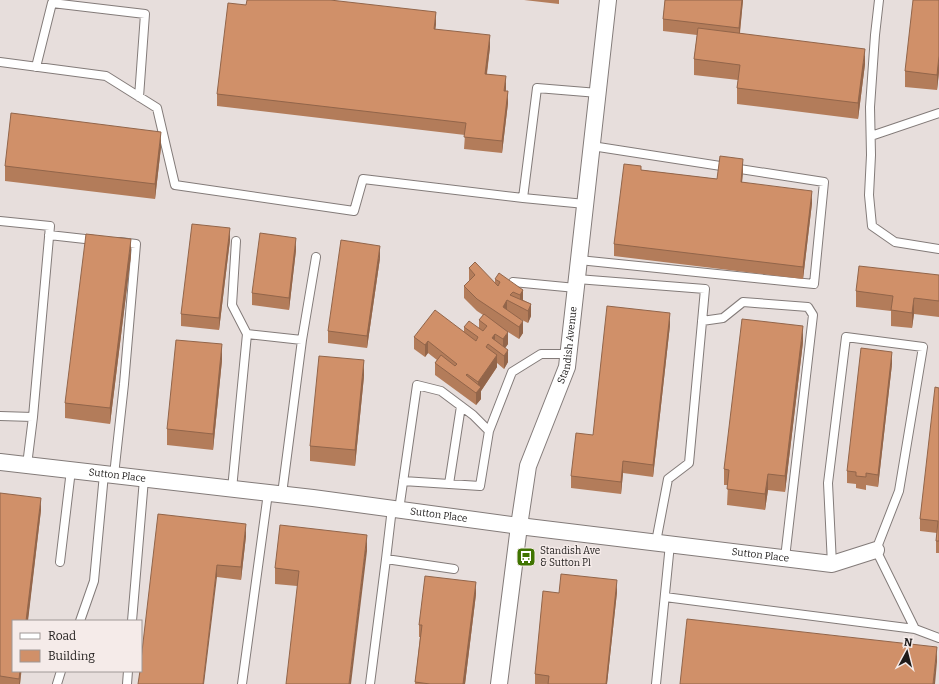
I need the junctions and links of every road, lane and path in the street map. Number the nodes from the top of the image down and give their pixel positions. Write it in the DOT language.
graph roads {
  1 [pos="608,0"];
  2 [pos="879,0"];
  3 [pos="0,62"];
  4 [pos="36,67"];
  5 [pos="598,93"];
  6 [pos="139,97"];
  7 [pos="939,113"];
  8 [pos="871,136"];
  9 [pos="592,146"];
  10 [pos="523,198"];
  11 [pos="585,204"];
  12 [pos="0,221"];
  13 [pos="49,235"];
  14 [pos="236,242"];
  15 [pos="939,250"];
  16 [pos="316,257"];
  17 [pos="579,260"];
  18 [pos="513,282"];
  19 [pos="577,284"];
  20 [pos="702,321"];
  21 [pos="247,334"];
  22 [pos="302,340"];
  23 [pos="568,354"];
  24 [pos="461,406"];
  25 [pos="0,416"];
  26 [pos="33,417"];
  27 [pos="488,430"];
  28 [pos="0,462"];
  29 [pos="27,465"];
  30 [pos="71,470"];
  31 [pos="109,475"];
  32 [pos="144,478"];
  33 [pos="403,481"];
  34 [pos="450,484"];
  35 [pos="232,489"];
  36 [pos="275,494"];
  37 [pos="396,509"];
  38 [pos="519,526"];
  39 [pos="663,543"];
  40 [pos="876,550"];
  41 [pos="785,558"];
  42 [pos="386,559"];
  43 [pos="60,562"];
  44 [pos="832,564"];
  45 [pos="454,569"];
  46 [pos="665,597"];
  47 [pos="80,620"];
  48 [pos="132,620"];
  49 [pos="915,629"];
  50 [pos="939,638"];
  51 [pos="61,672"];
  52 [pos="128,672"];
  53 [pos="57,684"];
  54 [pos="127,684"];
  55 [pos="242,684"];
  56 [pos="370,684"];
  57 [pos="499,684"];
  58 [pos="656,684"];
  1 -- 5 [label="street, Standish Avenue"];
  2 -- 8 [label="lane"];
  3 -- 4 [label="lane"];
  4 -- 6 [label="lane"];
  4 -- 6 [label="lane"];
  5 -- 9 [label="street, Standish Avenue"];
  5 -- 10 [label="lane"];
  6 -- 10 [label="lane"];
  7 -- 8 [label="lane"];
  8 -- 15 [label="lane"];
  9 -- 11 [label="street, Standish Avenue"];
  9 -- 17 [label="lane"];
  10 -- 11 [label="lane"];
  11 -- 17 [label="street, Standish Avenue"];
  12 -- 13 [label="lane"];
  13 -- 26 [label="lane"];
  13 -- 31 [label="lane"];
  14 -- 21 [label="lane"];
  16 -- 22 [label="lane"];
  17 -- 19 [label="street, Standish Avenue"];
  18 -- 19 [label="lane"];
  19 -- 20 [label="lane"];
  19 -- 23 [label="street, Standish Avenue"];
  20 -- 39 [label="lane"];
  20 -- 41 [label="lane"];
  21 -- 22 [label="lane"];
  21 -- 35 [label="lane"];
  22 -- 36 [label="lane"];
  23 -- 27 [label="lane"];
  23 -- 38 [label="street, Standish Avenue"];
  24 -- 27 [label="lane"];
  24 -- 33 [label="lane"];
  24 -- 34 [label="lane"];
  25 -- 26 [label="lane"];
  26 -- 29 [label="lane"];
  27 -- 34 [label="lane"];
  28 -- 29 [label="street, Sutton Place"];
  29 -- 30 [label="street, Sutton Place"];
  30 -- 31 [label="street, Sutton Place"];
  30 -- 43 [label="lane"];
  31 -- 32 [label="street, Sutton Place"];
  31 -- 47 [label="lane"];
  32 -- 35 [label="street, Sutton Place"];
  32 -- 48 [label="lane"];
  33 -- 34 [label="lane"];
  33 -- 37 [label="lane"];
  35 -- 36 [label="street, Sutton Place"];
  36 -- 37 [label="street, Sutton Place"];
  36 -- 55 [label="lane"];
  37 -- 38 [label="street, Sutton Place"];
  37 -- 42 [label="lane"];
  38 -- 39 [label="street, Sutton Place"];
  38 -- 57 [label="street, Standish Avenue"];
  39 -- 41 [label="street, Sutton Place"];
  39 -- 46 [label="lane"];
  40 -- 44 [label="street, Sutton Place"];
  40 -- 44 [label="lane"];
  40 -- 49 [label="lane"];
  41 -- 44 [label="street, Sutton Place"];
  42 -- 45 [label="lane"];
  42 -- 56 [label="lane"];
  46 -- 49 [label="lane"];
  46 -- 58 [label="lane"];
  49 -- 50 [label="lane"];
  51 -- 53 [label="lane"];
  52 -- 54 [label="lane"];
}
